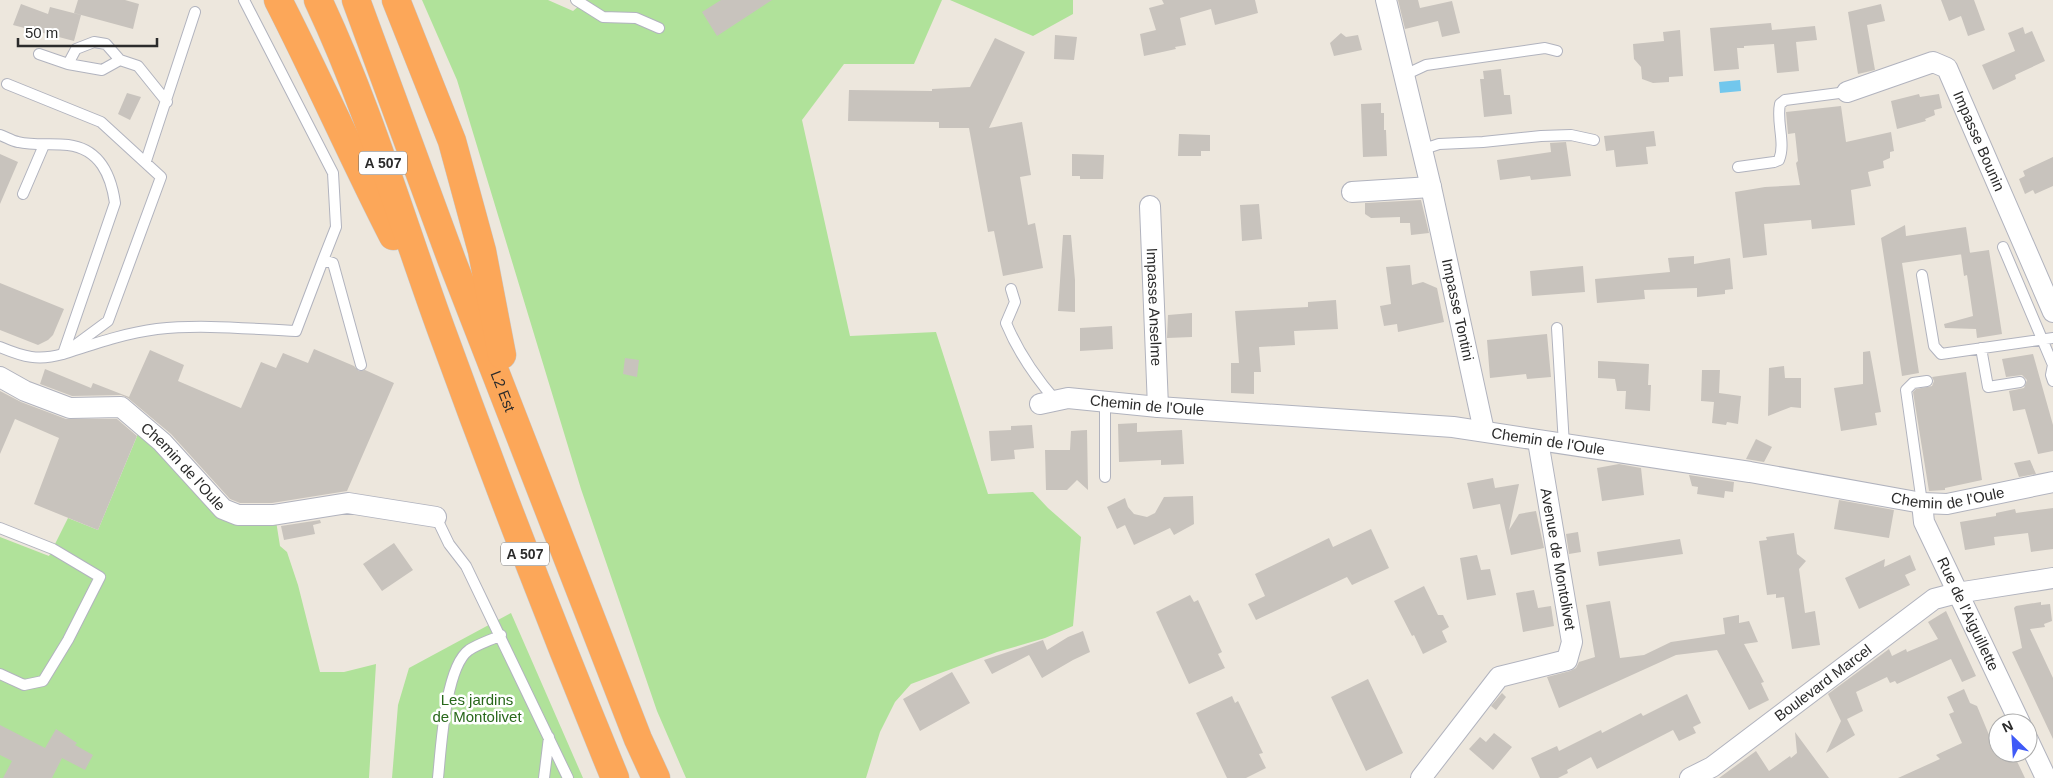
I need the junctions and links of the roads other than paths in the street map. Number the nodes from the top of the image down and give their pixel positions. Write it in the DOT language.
graph roads {
  1 [pos="244,0"];
  2 [pos="278,0"];
  3 [pos="318,0"];
  4 [pos="356,0"];
  5 [pos="396,0"];
  6 [pos="576,0"];
  7 [pos="1386,0"];
  8 [pos="196,12"];
  9 [pos="659,28"];
  10 [pos="1556,51"];
  11 [pos="39,54"];
  12 [pos="120,60"];
  13 [pos="68,64"];
  14 [pos="1405,80"];
  15 [pos="7,84"];
  16 [pos="1847,92"];
  17 [pos="167,102"];
  18 [pos="0,135"];
  19 [pos="1594,140"];
  20 [pos="44,146"];
  21 [pos="1423,155"];
  22 [pos="146,161"];
  23 [pos="1738,167"];
  24 [pos="1430,187"];
  25 [pos="1352,192"];
  26 [pos="23,194"];
  27 [pos="1150,206"];
  28 [pos="2003,247"];
  29 [pos="323,260"];
  30 [pos="1922,276"];
  31 [pos="1010,289"];
  32 [pos="2053,312"];
  33 [pos="1557,328"];
  34 [pos="440,329"];
  35 [pos="2053,338"];
  36 [pos="2042,340"];
  37 [pos="0,347"];
  38 [pos="1981,348"];
  39 [pos="63,354"];
  40 [pos="361,365"];
  41 [pos="0,377"];
  42 [pos="1928,381"];
  43 [pos="2053,381"];
  44 [pos="2020,382"];
  45 [pos="1048,402"];
  46 [pos="1105,402"];
  47 [pos="1158,407"];
  48 [pos="514,421"];
  49 [pos="1484,431"];
  50 [pos="1538,441"];
  51 [pos="1564,445"];
  52 [pos="1105,477"];
  53 [pos="2053,482"];
  54 [pos="1922,503"];
  55 [pos="436,517"];
  56 [pos="0,528"];
  57 [pos="2053,578"];
  58 [pos="1957,593"];
  59 [pos="500,635"];
  60 [pos="0,674"];
  61 [pos="2015,713"];
  62 [pos="549,736"];
  63 [pos="2038,761"];
  64 [pos="438,778"];
  65 [pos="544,778"];
  66 [pos="568,778"];
  67 [pos="616,778"];
  68 [pos="656,778"];
  69 [pos="1421,778"];
  70 [pos="1690,778"];
  71 [pos="2046,778"];
  1 -- 29 [label="lane"];
  2 -- 34 [label="highway"];
  3 -- 34 [label="highway, A 507"];
  4 -- 48 [label="highway, L2 Est / A 507"];
  5 -- 48 [label="highway"];
  6 -- 9 [label="lane"];
  7 -- 14 [label="street, Impasse Tontini"];
  8 -- 17 [label="lane"];
  10 -- 14 [label="lane"];
  11 -- 13 [label="lane"];
  12 -- 13 [label="lane"];
  12 -- 13 [label="lane"];
  12 -- 17 [label="lane"];
  14 -- 21 [label="street, Impasse Tontini"];
  15 -- 22 [label="lane"];
  16 -- 23 [label="lane"];
  16 -- 32 [label="street, Impasse Bounin"];
  17 -- 22 [label="lane"];
  18 -- 20 [label="lane"];
  19 -- 21 [label="lane"];
  20 -- 26 [label="lane"];
  20 -- 39 [label="lane"];
  21 -- 24 [label="street, Impasse Tontini"];
  22 -- 39 [label="lane"];
  24 -- 25 [label="street"];
  24 -- 49 [label="street, Impasse Tontini"];
  27 -- 47 [label="street, Impasse Anselme"];
  28 -- 36 [label="lane"];
  29 -- 39 [label="lane"];
  29 -- 40 [label="lane"];
  30 -- 38 [label="lane"];
  31 -- 45 [label="lane"];
  33 -- 51 [label="lane"];
  34 -- 67 [label="highway, A 507"];
  35 -- 36 [label="lane"];
  36 -- 38 [label="lane"];
  36 -- 43 [label="lane"];
  37 -- 39 [label="lane"];
  38 -- 44 [label="lane"];
  41 -- 55 [label="street, Chemin de l'Oule"];
  42 -- 54 [label="lane"];
  45 -- 46 [label="street, Chemin de l'Oule"];
  46 -- 47 [label="street, Chemin de l'Oule"];
  46 -- 52 [label="lane"];
  47 -- 49 [label="street, Chemin de l'Oule"];
  48 -- 68 [label="highway, L2 Est / A 507"];
  49 -- 50 [label="street, Chemin de l'Oule"];
  50 -- 51 [label="street, Chemin de l'Oule"];
  50 -- 69 [label="street, Avenue de Montolivet"];
  51 -- 54 [label="street, Chemin de l'Oule"];
  53 -- 54 [label="street, Chemin de l'Oule"];
  54 -- 58 [label="street, Rue de l'Aiguillette"];
  55 -- 59 [label="lane"];
  56 -- 60 [label="lane"];
  57 -- 58 [label="street, Boulevard Marcel"];
  58 -- 61 [label="street, Rue de l'Aiguillette"];
  58 -- 70 [label="street, Boulevard Marcel"];
  59 -- 62 [label="lane"];
  59 -- 64 [label="lane"];
  62 -- 65 [label="lane"];
  62 -- 66 [label="lane"];
  63 -- 71 [label="street"];
}
